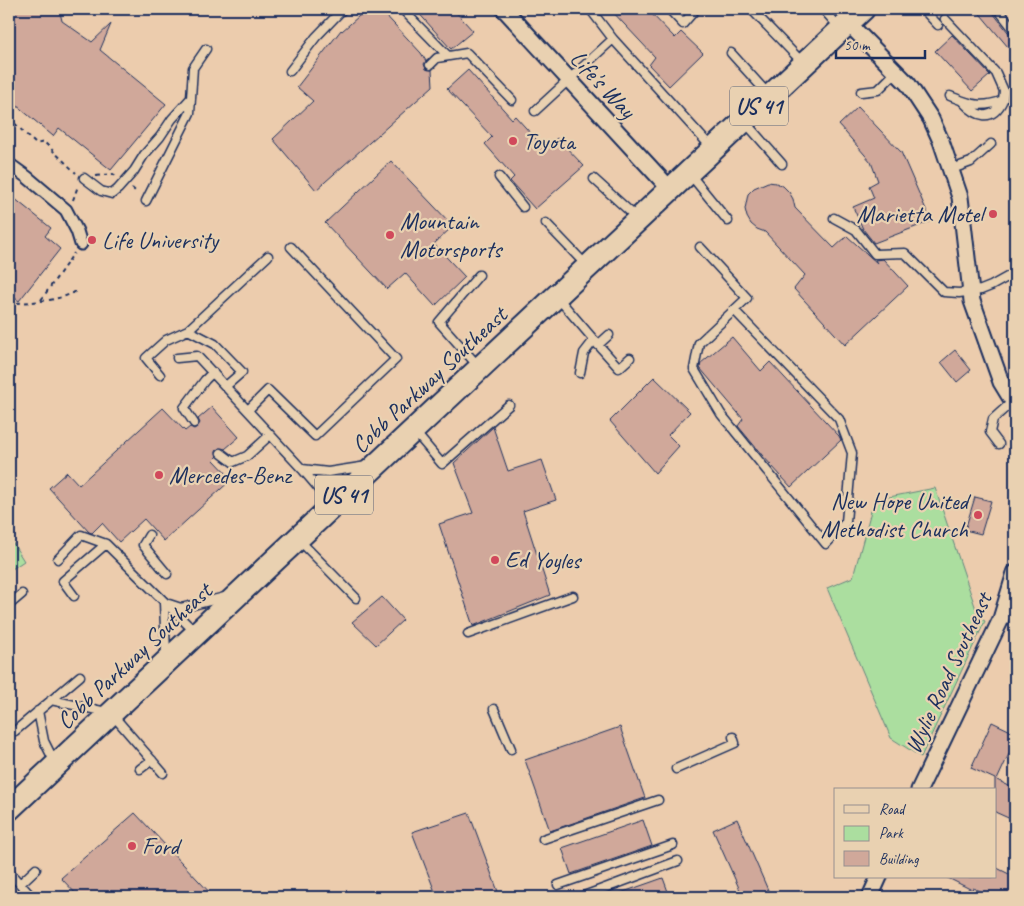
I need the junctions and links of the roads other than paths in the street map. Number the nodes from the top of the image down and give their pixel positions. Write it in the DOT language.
graph roads {
  1 [pos="344,9"];
  2 [pos="402,9"];
  3 [pos="505,9"];
  4 [pos="590,9"];
  5 [pos="669,9"];
  6 [pos="696,9"];
  7 [pos="751,9"];
  8 [pos="823,9"];
  9 [pos="923,9"];
  10 [pos="998,9"];
  11 [pos="945,18"];
  12 [pos="851,20"];
  13 [pos="938,25"];
  14 [pos="1015,31"];
  15 [pos="613,39"];
  16 [pos="206,49"];
  17 [pos="731,53"];
  18 [pos="448,56"];
  19 [pos="804,64"];
  20 [pos="430,65"];
  21 [pos="290,71"];
  22 [pos="896,72"];
  23 [pos="569,80"];
  24 [pos="860,92"];
  25 [pos="770,96"];
  26 [pos="950,96"];
  27 [pos="191,98"];
  28 [pos="512,100"];
  29 [pos="535,111"];
  30 [pos="744,120"];
  31 [pos="991,144"];
  32 [pos="714,149"];
  33 [pos="9,164"];
  34 [pos="782,164"];
  35 [pos="952,169"];
  36 [pos="688,172"];
  37 [pos="499,177"];
  38 [pos="83,178"];
  39 [pos="594,179"];
  40 [pos="670,189"];
  41 [pos="146,200"];
  42 [pos="523,207"];
  43 [pos="834,218"];
  44 [pos="638,220"];
  45 [pos="728,221"];
  46 [pos="546,222"];
  47 [pos="81,244"];
  48 [pos="291,247"];
  49 [pos="700,247"];
  50 [pos="268,256"];
  51 [pos="588,267"];
  52 [pos="479,275"];
  53 [pos="1009,276"];
  54 [pos="971,292"];
  55 [pos="556,296"];
  56 [pos="734,310"];
  57 [pos="188,330"];
  58 [pos="609,335"];
  59 [pos="596,343"];
  60 [pos="177,358"];
  61 [pos="630,358"];
  62 [pos="480,368"];
  63 [pos="213,372"];
  64 [pos="580,373"];
  65 [pos="160,375"];
  66 [pos="226,386"];
  67 [pos="1014,403"];
  68 [pos="509,406"];
  69 [pos="248,410"];
  70 [pos="194,423"];
  71 [pos="413,431"];
  72 [pos="270,435"];
  73 [pos="999,444"];
  74 [pos="221,453"];
  75 [pos="379,463"];
  76 [pos="302,469"];
  77 [pos="333,505"];
  78 [pos="150,535"];
  79 [pos="298,539"];
  80 [pos="106,544"];
  81 [pos="58,559"];
  82 [pos="1015,573"];
  83 [pos="167,574"];
  84 [pos="22,594"];
  85 [pos="238,594"];
  86 [pos="74,596"];
  87 [pos="573,596"];
  88 [pos="356,598"];
  89 [pos="164,602"];
  90 [pos="9,605"];
  91 [pos="196,634"];
  92 [pos="468,634"];
  93 [pos="166,662"];
  94 [pos="80,676"];
  95 [pos="52,700"];
  96 [pos="494,710"];
  97 [pos="38,711"];
  98 [pos="111,714"];
  99 [pos="14,731"];
  100 [pos="733,737"];
  101 [pos="511,749"];
  102 [pos="152,760"];
  103 [pos="56,765"];
  104 [pos="676,769"];
  105 [pos="140,770"];
  106 [pos="163,773"];
  107 [pos="919,788"];
  108 [pos="12,799"];
  109 [pos="658,800"];
  110 [pos="543,840"];
  111 [pos="673,845"];
  112 [pos="678,861"];
  113 [pos="36,869"];
  114 [pos="9,872"];
  115 [pos="879,878"];
  116 [pos="20,884"];
  117 [pos="558,885"];
  118 [pos="32,897"];
  119 [pos="581,897"];
  120 [pos="870,897"];
  1 -- 21 [label="lane"];
  2 -- 18 [label="lane"];
  3 -- 23 [label="street, Life's Way"];
  4 -- 15 [label="lane"];
  5 -- 6 [label="lane"];
  7 -- 19 [label="lane"];
  8 -- 12 [label="lane"];
  9 -- 13 [label="lane"];
  10 -- 14 [label="lane"];
  11 -- 26 [label="lane"];
  12 -- 19 [label="main road, Cobb Parkway Southeast / US 41"];
  12 -- 22 [label="street"];
  15 -- 23 [label="lane"];
  15 -- 32 [label="lane"];
  16 -- 27 [label="lane"];
  17 -- 25 [label="lane"];
  18 -- 20 [label="lane"];
  18 -- 28 [label="lane"];
  19 -- 25 [label="main road, Cobb Parkway Southeast / US 41"];
  22 -- 24 [label="lane"];
  22 -- 35 [label="street"];
  23 -- 29 [label="lane"];
  23 -- 40 [label="street, Life's Way"];
  25 -- 30 [label="main road, Cobb Parkway Southeast / US 41"];
  27 -- 38 [label="lane"];
  27 -- 41 [label="lane"];
  30 -- 32 [label="main road, Cobb Parkway Southeast / US 41"];
  30 -- 34 [label="lane"];
  31 -- 35 [label="lane"];
  32 -- 36 [label="main road, Cobb Parkway Southeast / US 41"];
  33 -- 47 [label="street"];
  35 -- 54 [label="street"];
  36 -- 40 [label="main road, Cobb Parkway Southeast / US 41"];
  36 -- 45 [label="lane"];
  37 -- 42 [label="lane"];
  39 -- 44 [label="lane"];
  40 -- 44 [label="main road, Cobb Parkway Southeast / US 41"];
  43 -- 54 [label="lane"];
  44 -- 51 [label="main road, Cobb Parkway Southeast / US 41"];
  46 -- 51 [label="lane"];
  48 -- 69 [label="lane"];
  49 -- 56 [label="lane"];
  50 -- 57 [label="lane"];
  51 -- 55 [label="main road, Cobb Parkway Southeast / US 41"];
  52 -- 62 [label="lane"];
  53 -- 54 [label="lane"];
  54 -- 67 [label="street"];
  55 -- 59 [label="lane"];
  55 -- 62 [label="main road, Cobb Parkway Southeast / US 41"];
  56 -- 56 [label="lane"];
  57 -- 65 [label="lane"];
  57 -- 66 [label="lane"];
  58 -- 59 [label="lane"];
  59 -- 61 [label="lane"];
  59 -- 64 [label="lane"];
  60 -- 63 [label="lane"];
  62 -- 71 [label="main road, Cobb Parkway Southeast / US 41"];
  63 -- 66 [label="lane"];
  63 -- 70 [label="lane"];
  66 -- 69 [label="lane"];
  67 -- 73 [label="lane"];
  68 -- 71 [label="lane"];
  69 -- 72 [label="lane"];
  71 -- 75 [label="main road, Cobb Parkway Southeast / US 41"];
  72 -- 74 [label="lane"];
  72 -- 76 [label="lane"];
  75 -- 76 [label="lane"];
  75 -- 77 [label="main road, Cobb Parkway Southeast / US 41"];
  76 -- 77 [label="lane"];
  77 -- 79 [label="main road, Cobb Parkway Southeast / US 41"];
  78 -- 83 [label="lane"];
  79 -- 85 [label="main road, Cobb Parkway Southeast / US 41"];
  79 -- 88 [label="lane"];
  80 -- 81 [label="lane"];
  80 -- 86 [label="lane"];
  80 -- 89 [label="lane"];
  82 -- 107 [label="street, Wylie Road Southeast"];
  84 -- 90 [label="lane"];
  85 -- 89 [label="lane"];
  85 -- 91 [label="main road, Cobb Parkway Southeast / US 41"];
  87 -- 92 [label="lane"];
  89 -- 91 [label="lane"];
  89 -- 93 [label="lane"];
  91 -- 93 [label="main road, Cobb Parkway Southeast / US 41"];
  93 -- 98 [label="main road, Cobb Parkway Southeast / US 41"];
  94 -- 95 [label="lane"];
  95 -- 97 [label="lane"];
  95 -- 98 [label="lane"];
  96 -- 101 [label="lane"];
  97 -- 99 [label="lane"];
  97 -- 103 [label="lane"];
  98 -- 102 [label="lane"];
  98 -- 103 [label="main road, Cobb Parkway Southeast / US 41"];
  100 -- 104 [label="lane"];
  102 -- 105 [label="lane"];
  102 -- 106 [label="lane"];
  103 -- 108 [label="main road, Cobb Parkway Southeast / US 41"];
  109 -- 110 [label="lane"];
  111 -- 117 [label="lane"];
  112 -- 119 [label="lane"];
  113 -- 116 [label="lane"];
  114 -- 116 [label="lane"];
  115 -- 120 [label="street"];
  116 -- 118 [label="lane"];
}
